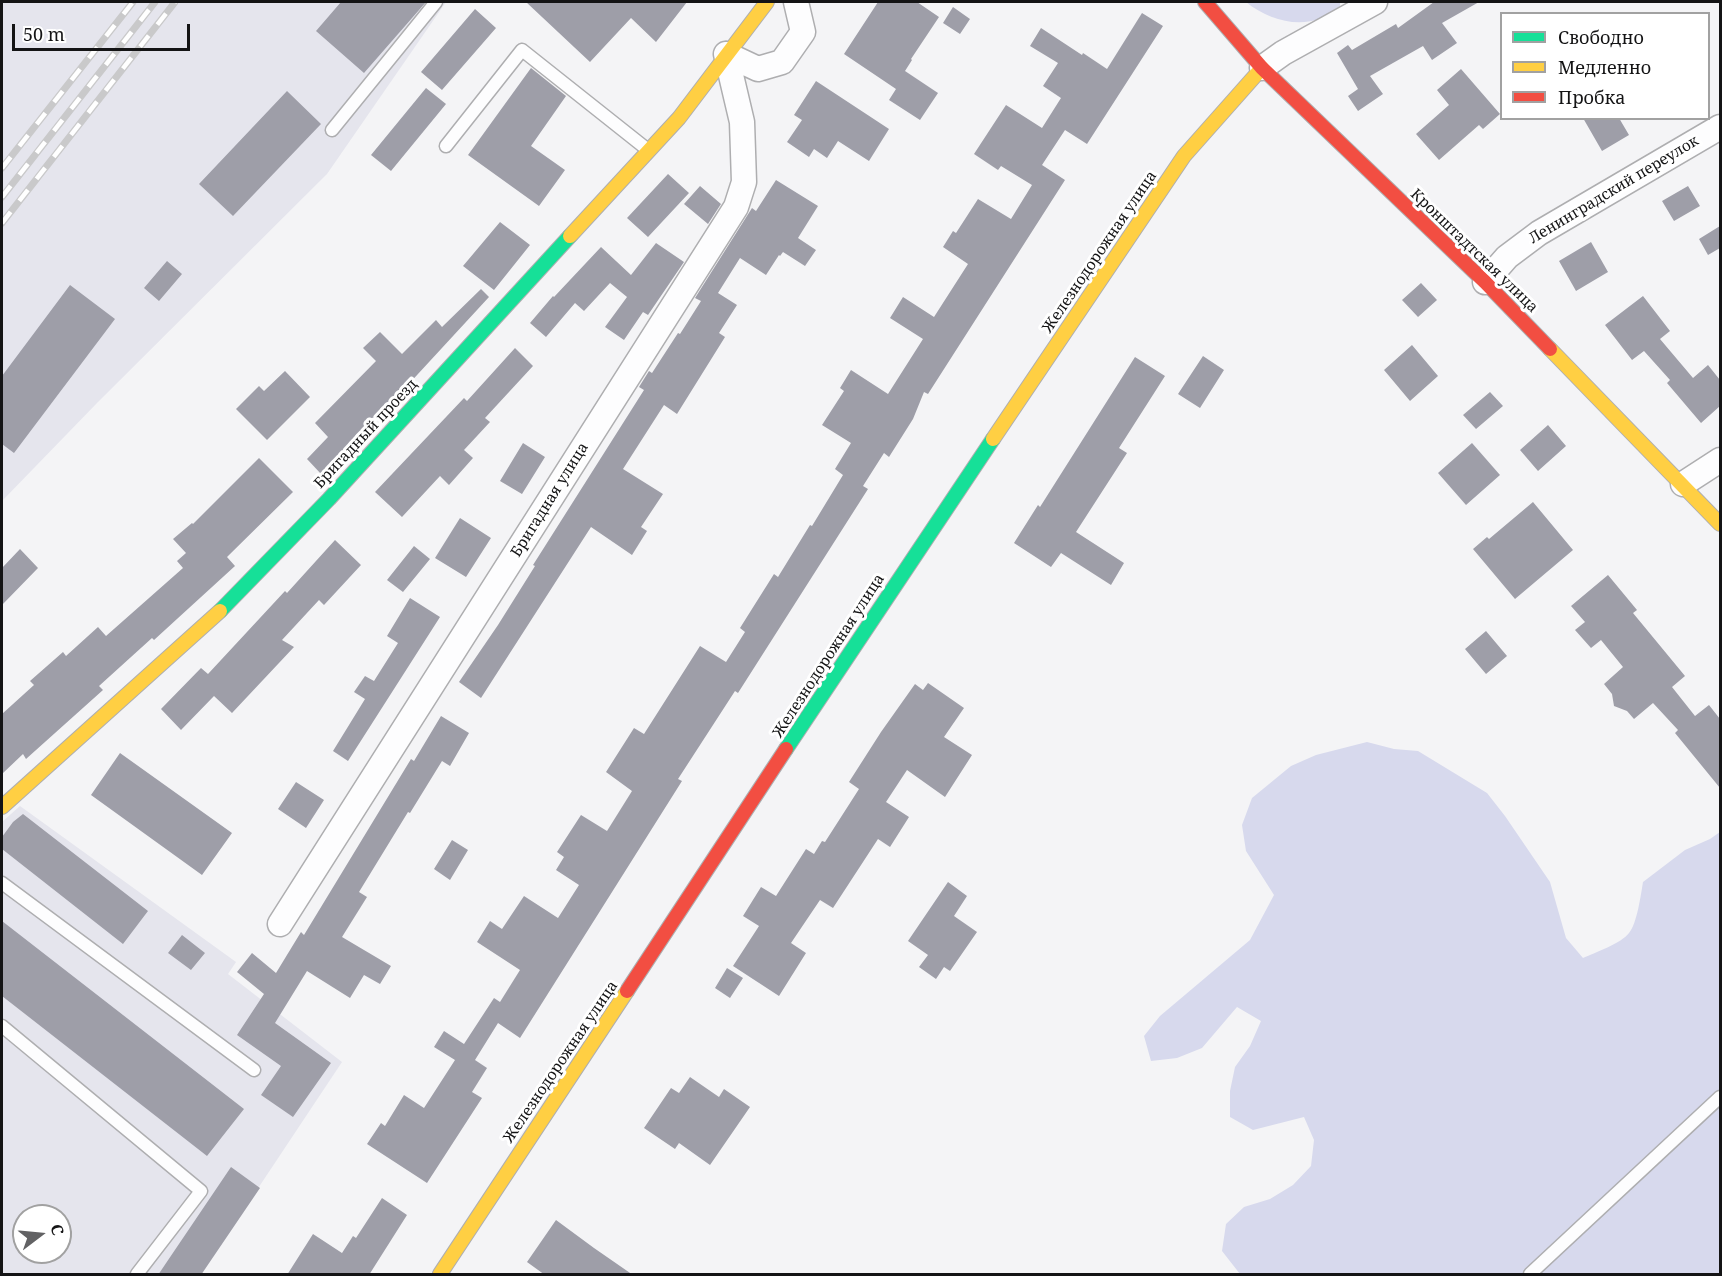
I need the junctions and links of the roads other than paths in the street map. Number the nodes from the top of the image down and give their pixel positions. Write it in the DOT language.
graph roads {
  1 [pos="436,2"];
  2 [pos="767,2"];
  3 [pos="796,2"];
  4 [pos="1205,2"];
  5 [pos="1375,2"];
  6 [pos="726,54"];
  7 [pos="1262,68"];
  8 [pos="1720,127"];
  9 [pos="332,130"];
  10 [pos="446,146"];
  11 [pos="649,150"];
  12 [pos="1485,282"];
  13 [pos="1720,460"];
  14 [pos="1683,484"];
  15 [pos="1720,524"];
  16 [pos="2,807"];
  17 [pos="2,883"];
  18 [pos="280,924"];
  19 [pos="2,1026"];
  20 [pos="254,1070"];
  21 [pos="1720,1097"];
  22 [pos="137,1275"];
  23 [pos="440,1275"];
  24 [pos="1530,1275"];
  1 -- 9 [label="lane"];
  2 -- 6 [label="street"];
  3 -- 6 [label="street"];
  4 -- 7 [label="street, Кронштадтская улица"];
  5 -- 7 [label="street"];
  6 -- 11 [label="street, Бригадный проезд"];
  6 -- 18 [label="street, Бригадная улица"];
  7 -- 12 [label="street, Кронштадтская улица"];
  7 -- 23 [label="street, Железнодорожная улица"];
  8 -- 12 [label="street, Ленинградский переулок"];
  10 -- 11 [label="lane"];
  11 -- 16 [label="street, Бригадный проезд"];
  12 -- 14 [label="street, Кронштадтская улица"];
  13 -- 14 [label="street"];
  14 -- 15 [label="street, Кронштадтская улица"];
  17 -- 20 [label="lane"];
  19 -- 22 [label="lane"];
  21 -- 24 [label="lane"];
}
